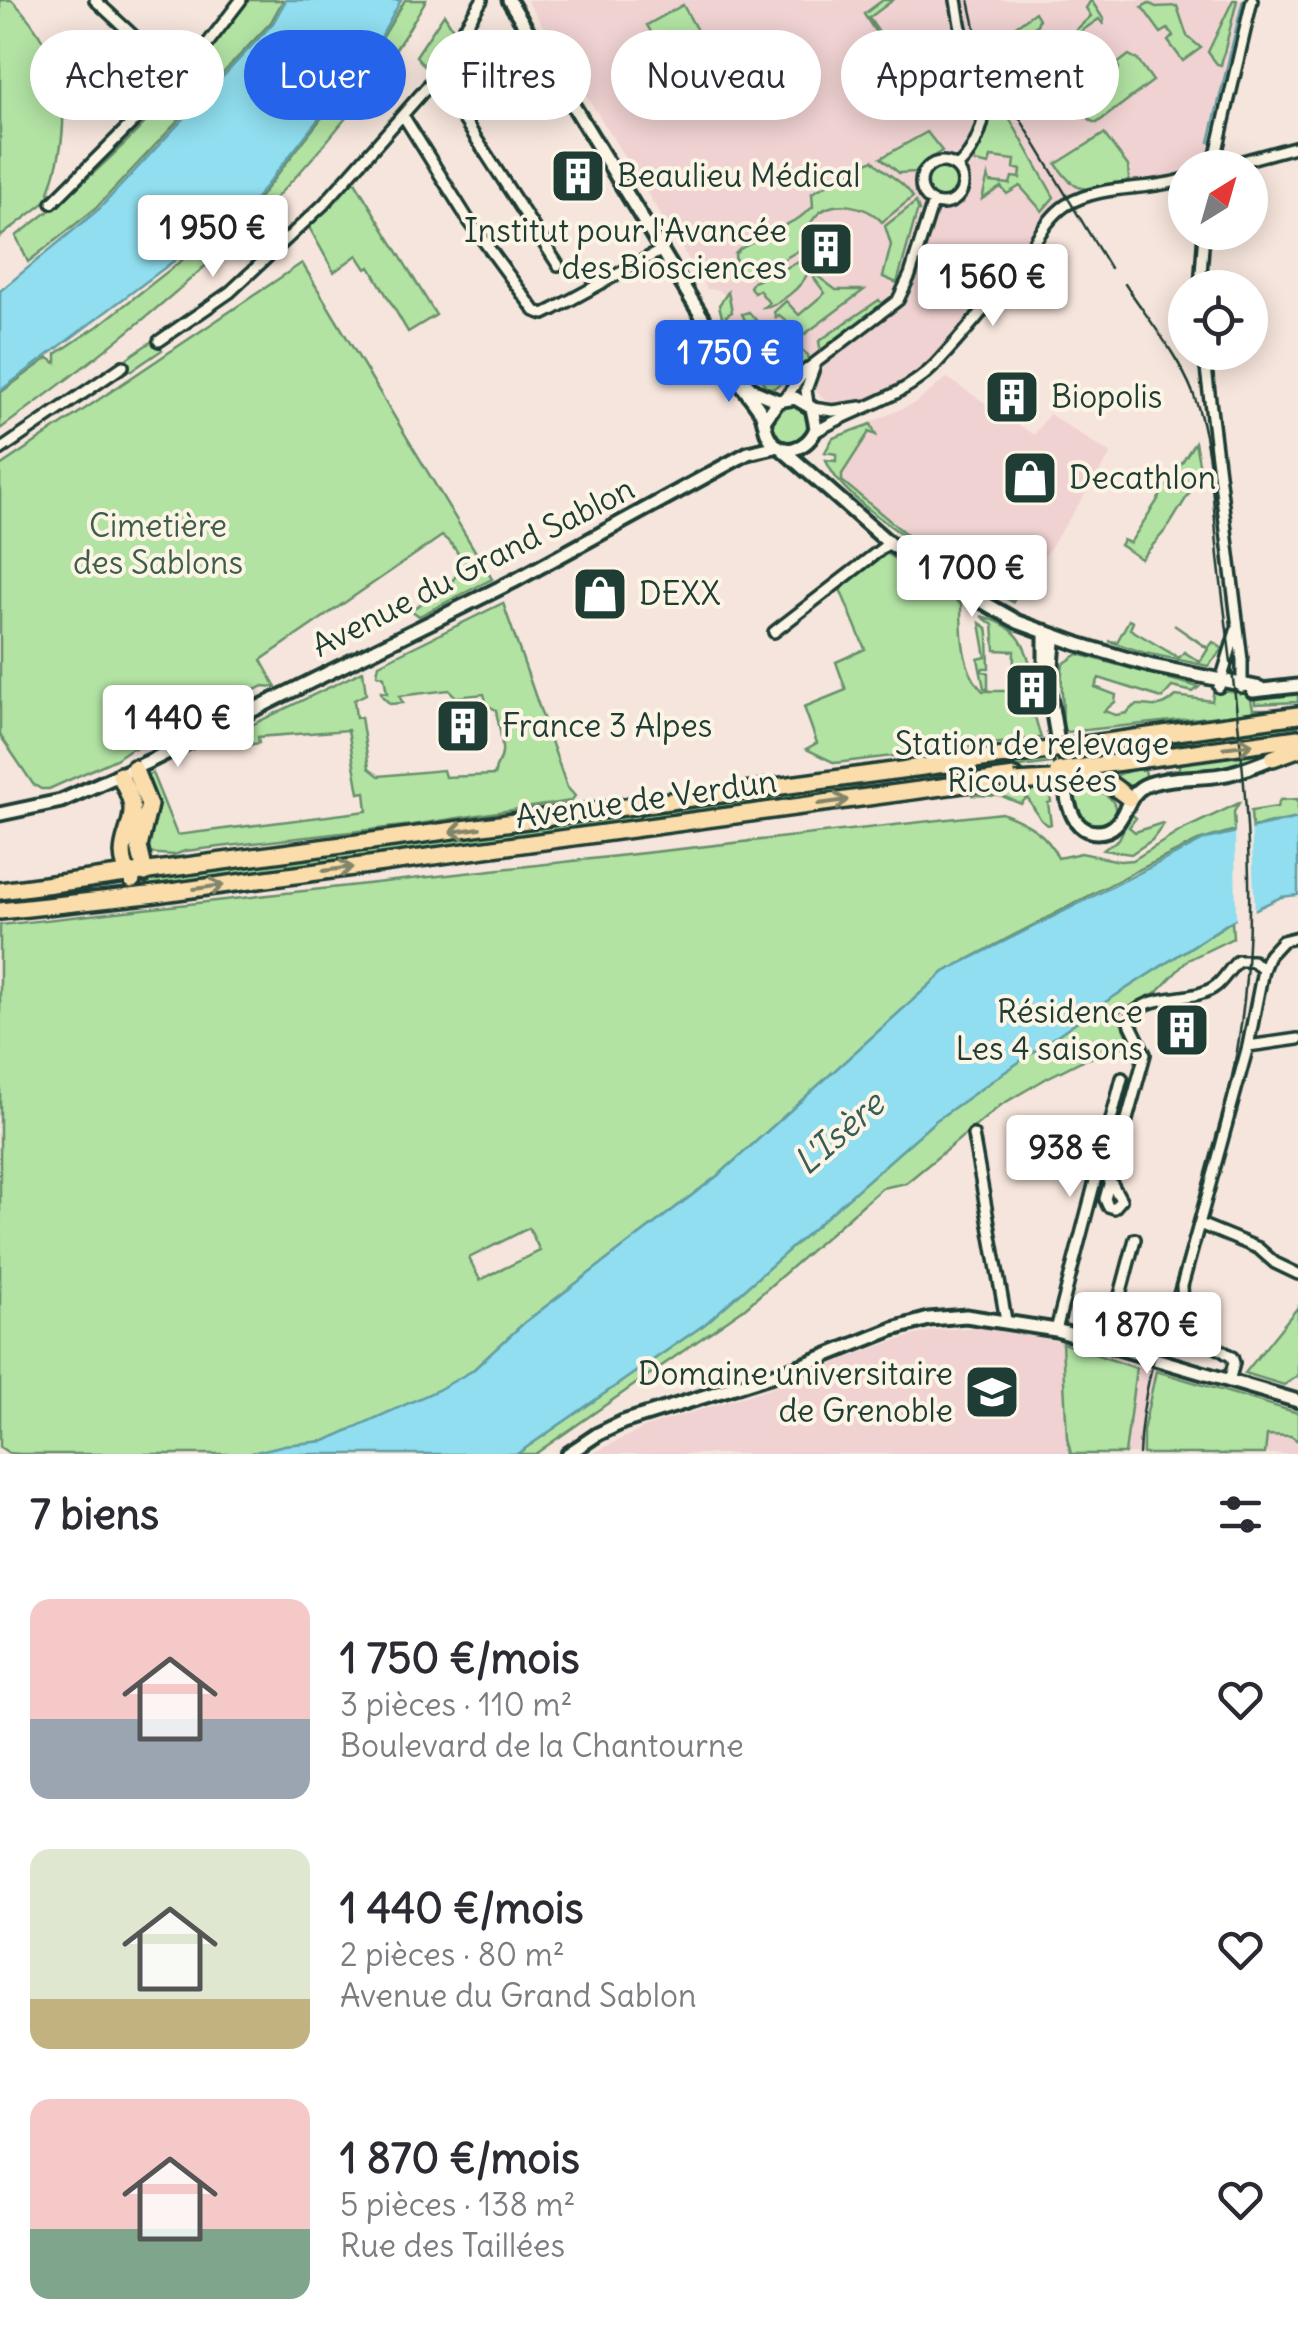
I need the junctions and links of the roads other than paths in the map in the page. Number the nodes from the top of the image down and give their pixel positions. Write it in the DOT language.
graph roads {
  1 [pos="95,0"];
  2 [pos="240,0"];
  3 [pos="482,0"];
  4 [pos="509,0"];
  5 [pos="956,0"];
  6 [pos="1252,0"];
  7 [pos="127,30"];
  8 [pos="219,30"];
  9 [pos="463,30"];
  10 [pos="426,87"];
  11 [pos="406,113"];
  12 [pos="406,119"];
  13 [pos="135,120"];
  14 [pos="400,120"];
  15 [pos="464,120"];
  16 [pos="1298,146"];
  17 [pos="1219,150"];
  18 [pos="1268,154"];
  19 [pos="956,167"];
  20 [pos="1168,183"];
  21 [pos="933,202"];
  22 [pos="52,203"];
  23 [pos="662,250"];
  24 [pos="558,265"];
  25 [pos="158,340"];
  26 [pos="815,365"];
  27 [pos="124,366"];
  28 [pos="1206,370"];
  29 [pos="736,373"];
  30 [pos="781,400"];
  31 [pos="810,406"];
  32 [pos="864,408"];
  33 [pos="765,424"];
  34 [pos="815,432"];
  35 [pos="802,446"];
  36 [pos="780,447"];
  37 [pos="0,450"];
  38 [pos="748,454"];
  39 [pos="814,479"];
  40 [pos="888,542"];
  41 [pos="1237,629"];
  42 [pos="774,632"];
  43 [pos="1047,637"];
  44 [pos="1073,650"];
  45 [pos="1054,664"];
  46 [pos="1220,683"];
  47 [pos="1050,684"];
  48 [pos="1242,686"];
  49 [pos="1298,686"];
  50 [pos="1298,715"];
  51 [pos="1298,738"];
  52 [pos="1298,749"];
  53 [pos="1273,758"];
  54 [pos="127,772"];
  55 [pos="1086,772"];
  56 [pos="1129,798"];
  57 [pos="0,814"];
  58 [pos="135,877"];
  59 [pos="0,891"];
  60 [pos="148,895"];
  61 [pos="4,911"];
  62 [pos="1298,937"];
  63 [pos="1263,970"];
  64 [pos="1298,1040"];
  65 [pos="1248,1046"];
  66 [pos="1122,1078"];
  67 [pos="973,1135"];
  68 [pos="1111,1182"];
  69 [pos="1202,1225"];
  70 [pos="1135,1239"];
  71 [pos="1298,1274"];
  72 [pos="1006,1320"];
  73 [pos="1056,1330"];
  74 [pos="1107,1344"];
  75 [pos="1230,1381"];
  76 [pos="1298,1401"];
  77 [pos="568,1454"];
  1 -- 7 [label="street"];
  2 -- 8 [label="street"];
  3 -- 9 [label="street"];
  4 -- 23 [label="street"];
  5 -- 19 [label="street"];
  6 -- 17 [label="street"];
  10 -- 11 [label="street"];
  12 -- 23 [label="street"];
  13 -- 22 [label="street"];
  14 -- 25 [label="street"];
  15 -- 24 [label="street"];
  16 -- 18 [label="street"];
  19 -- 21 [label="street"];
  19 -- 21 [label="street"];
  20 -- 32 [label="street"];
  21 -- 26 [label="street"];
  23 -- 29 [label="street"];
  26 -- 30 [label="street"];
  26 -- 31 [label="street"];
  27 -- 37 [label="street"];
  28 -- 41 [label="street"];
  29 -- 30 [label="street"];
  29 -- 33 [label="street"];
  30 -- 31 [label="street"];
  30 -- 33 [label="street"];
  31 -- 32 [label="street"];
  31 -- 34 [label="street"];
  32 -- 34 [label="street"];
  33 -- 36 [label="street"];
  33 -- 38 [label="street, Avenue du Grand Sablon"];
  34 -- 35 [label="street"];
  35 -- 36 [label="street"];
  35 -- 39 [label="street"];
  36 -- 38 [label="street, Avenue du Grand Sablon"];
  36 -- 39 [label="street"];
  38 -- 54 [label="street, Avenue du Grand Sablon"];
  39 -- 40 [label="street"];
  40 -- 42 [label="street"];
  40 -- 43 [label="street"];
  41 -- 46 [label="street"];
  41 -- 48 [label="street"];
  43 -- 44 [label="street"];
  43 -- 45 [label="street"];
  43 -- 46 [label="street"];
  43 -- 47 [label="street"];
  44 -- 45 [label="street"];
  44 -- 46 [label="street"];
  45 -- 47 [label="street"];
  46 -- 48 [label="street"];
  47 -- 56 [label="street"];
  48 -- 49 [label="street"];
  50 -- 58 [label="main road, Avenue de Verdun, one-way, bridge"];
  55 -- 51 [label="main road, one-way"];
  52 -- 53 [label="main road"];
  53 -- 56 [label="street"];
  54 -- 57 [label="street, Avenue du Grand Sablon"];
  54 -- 58 [label="main road"];
  55 -- 56 [label="main road"];
  60 -- 55 [label="main road, Avenue de Verdun, one-way, bridge"];
  58 -- 59 [label="main road, Avenue de Verdun"];
  58 -- 60 [label="main road"];
  58 -- 61 [label="main road"];
  60 -- 61 [label="main road, Avenue de Verdun"];
  62 -- 63 [label="street"];
  63 -- 65 [label="street"];
  63 -- 68 [label="street"];
  64 -- 65 [label="street"];
  65 -- 69 [label="street"];
  66 -- 73 [label="street"];
  67 -- 72 [label="street"];
  69 -- 71 [label="street"];
  69 -- 75 [label="street"];
  70 -- 74 [label="street"];
  72 -- 73 [label="street"];
  72 -- 77 [label="street"];
  73 -- 74 [label="street"];
  74 -- 75 [label="street"];
  75 -- 76 [label="street"];
}
